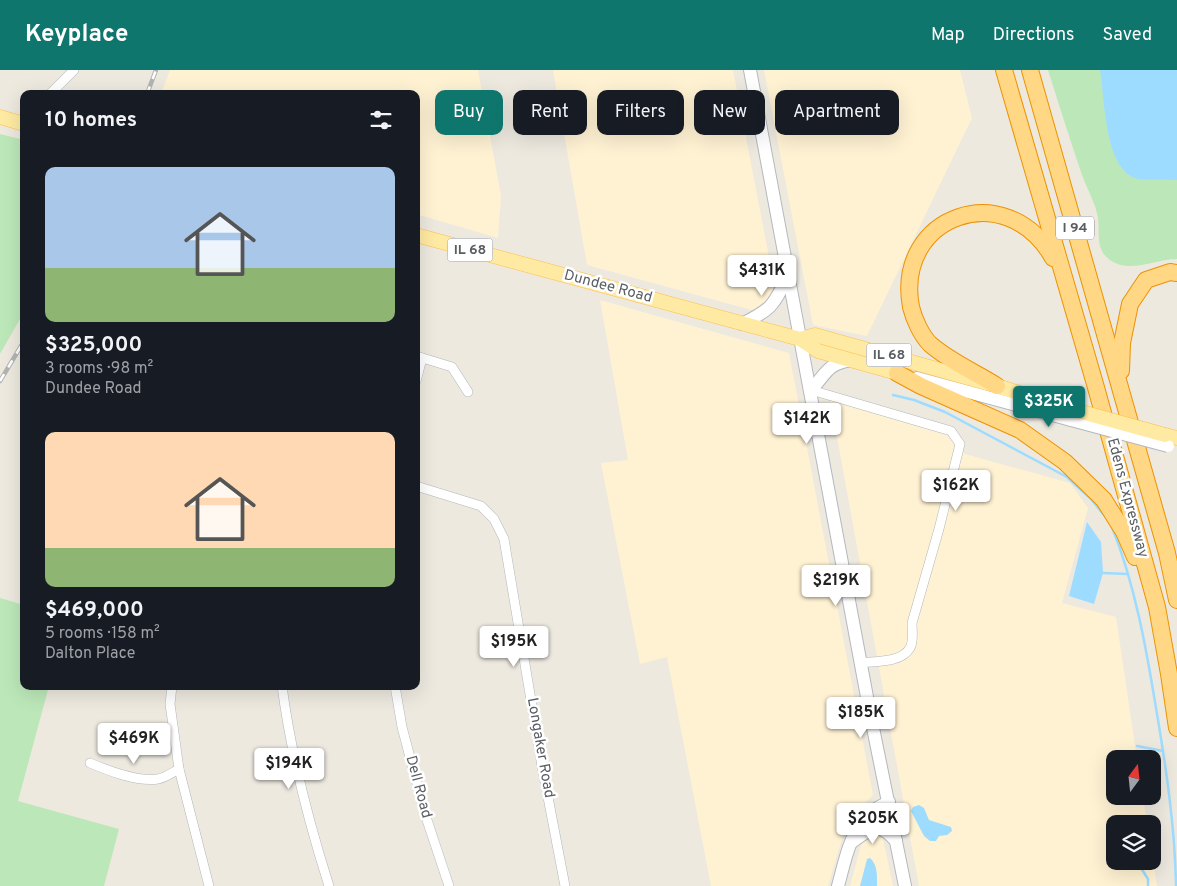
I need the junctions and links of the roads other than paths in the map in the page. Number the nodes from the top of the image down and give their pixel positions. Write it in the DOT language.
graph roads {
  1 [pos="74,70"];
  2 [pos="750,70"];
  3 [pos="1004,70"];
  4 [pos="1030,70"];
  5 [pos="56,90"];
  6 [pos="0,117"];
  7 [pos="20,123"];
  8 [pos="420,236"];
  9 [pos="1177,273"];
  10 [pos="788,276"];
  11 [pos="1063,277"];
  12 [pos="742,324"];
  13 [pos="800,339"];
  14 [pos="420,357"];
  15 [pos="853,360"];
  16 [pos="897,373"];
  17 [pos="997,386"];
  18 [pos="1120,386"];
  19 [pos="811,390"];
  20 [pos="468,392"];
  21 [pos="1069,414"];
  22 [pos="1172,442"];
  23 [pos="420,487"];
  24 [pos="1177,600"];
  25 [pos="1156,607"];
  26 [pos="861,663"];
  27 [pos="172,690"];
  28 [pos="282,690"];
  29 [pos="396,690"];
  30 [pos="1177,728"];
  31 [pos="90,762"];
  32 [pos="179,769"];
  33 [pos="889,802"];
  34 [pos="896,842"];
  35 [pos="850,844"];
  36 [pos="208,886"];
  37 [pos="329,886"];
  38 [pos="449,886"];
  39 [pos="565,886"];
  40 [pos="838,886"];
  41 [pos="905,886"];
  1 -- 5 [label="street"];
  2 -- 10 [label="main road"];
  3 -- 11 [label="highway, Edens Expressway / I 94"];
  4 -- 18 [label="highway, Edens Expressway / I 94"];
  6 -- 7 [label="main road"];
  8 -- 12 [label="main road, Dundee Road / IL 68"];
  9 -- 18 [label="highway"];
  10 -- 12 [label="main road"];
  10 -- 13 [label="main road"];
  11 -- 17 [label="highway"];
  11 -- 25 [label="highway, Edens Expressway / I 94"];
  12 -- 13 [label="main road, Dundee Road / IL 68"];
  13 -- 15 [label="main road, Dundee Road / IL 68"];
  13 -- 17 [label="main road, Dundee Road / IL 68"];
  13 -- 19 [label="main road"];
  14 -- 20 [label="street"];
  15 -- 16 [label="main road, Dundee Road / IL 68"];
  15 -- 19 [label="main road"];
  16 -- 21 [label="main road, Dundee Road"];
  16 -- 25 [label="highway"];
  17 -- 21 [label="main road, Dundee Road / IL 68"];
  18 -- 24 [label="highway, Edens Expressway / I 94"];
  19 -- 26 [label="main road"];
  19 -- 26 [label="street"];
  21 -- 22 [label="main road, Dundee Road / IL 68, bridge"];
  23 -- 39 [label="street, Longaker Road"];
  25 -- 30 [label="highway, Edens Expressway / I 94"];
  26 -- 33 [label="main road"];
  27 -- 32 [label="street"];
  28 -- 37 [label="street"];
  29 -- 38 [label="street, Dell Road"];
  31 -- 32 [label="street"];
  32 -- 36 [label="street"];
  33 -- 34 [label="main road"];
  33 -- 35 [label="main road"];
  34 -- 35 [label="main road"];
  34 -- 41 [label="main road"];
  35 -- 40 [label="main road"];
}
